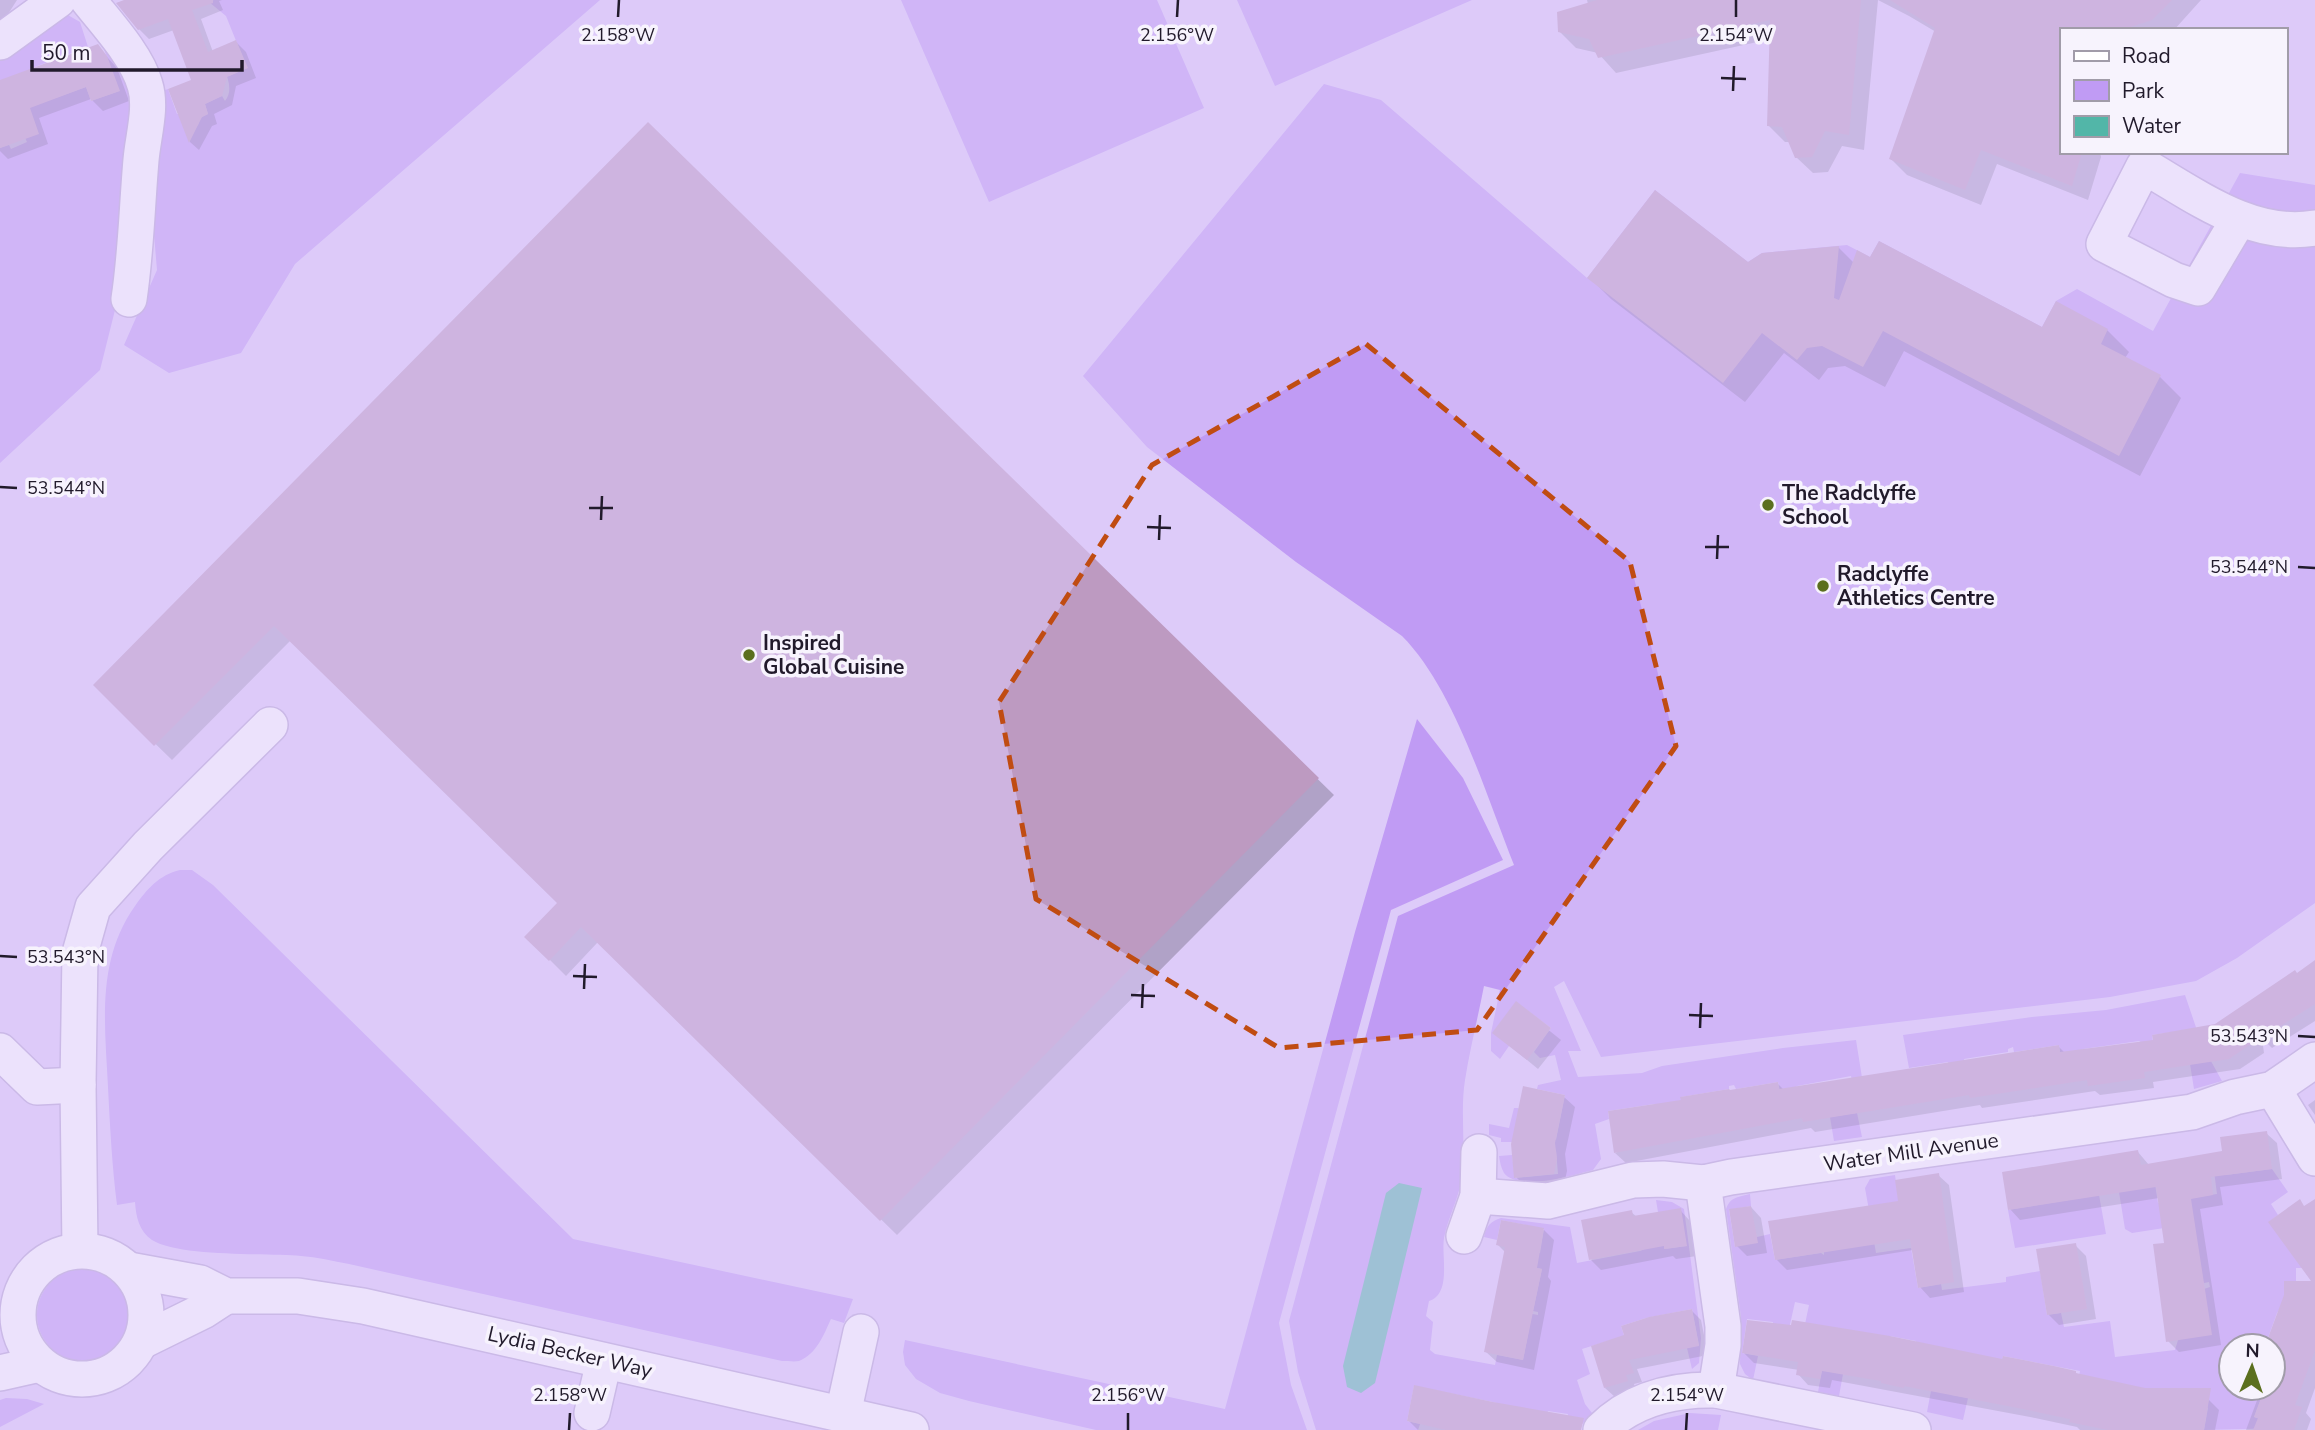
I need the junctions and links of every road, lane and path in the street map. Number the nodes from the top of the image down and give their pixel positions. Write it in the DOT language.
graph roads {
  1 [pos="58,0"];
  2 [pos="89,0"];
  3 [pos="0,41"];
  4 [pos="2228,213"];
  5 [pos="2315,228"];
  6 [pos="129,299"];
  7 [pos="270,725"];
  8 [pos="0,1051"];
  9 [pos="2315,1060"];
  10 [pos="78,1085"];
  11 [pos="2273,1089"];
  12 [pos="1479,1152"];
  13 [pos="2315,1158"];
  14 [pos="1703,1183"];
  15 [pos="1478,1196"];
  16 [pos="1464,1236"];
  17 [pos="80,1250"];
  18 [pos="129,1270"];
  19 [pos="226,1296"];
  20 [pos="10,1307"];
  21 [pos="861,1332"];
  22 [pos="142,1341"];
  23 [pos="604,1361"];
  24 [pos="40,1364"];
  25 [pos="0,1373"];
  26 [pos="1716,1390"];
  27 [pos="592,1413"];
  28 [pos="843,1414"];
  29 [pos="911,1430"];
  30 [pos="1601,1430"];
  31 [pos="1913,1430"];
  1 -- 3 [label="street"];
  2 -- 6 [label="street"];
  4 -- 4 [label="street"];
  4 -- 5 [label="street"];
  7 -- 10 [label="street"];
  8 -- 10 [label="street"];
  9 -- 11 [label="street, Water Mill Avenue"];
  10 -- 17 [label="street"];
  11 -- 13 [label="street"];
  11 -- 14 [label="street, Water Mill Avenue"];
  12 -- 15 [label="street"];
  14 -- 15 [label="street, Water Mill Avenue"];
  14 -- 26 [label="street"];
  15 -- 16 [label="street"];
  17 -- 18 [label="street"];
  17 -- 20 [label="street"];
  18 -- 19 [label="street, Lydia Becker Way"];
  18 -- 22 [label="street"];
  19 -- 22 [label="street"];
  19 -- 23 [label="street, Lydia Becker Way"];
  20 -- 24 [label="street"];
  21 -- 28 [label="street"];
  22 -- 24 [label="street"];
  23 -- 27 [label="street"];
  23 -- 28 [label="street, Lydia Becker Way"];
  24 -- 25 [label="street"];
  26 -- 30 [label="street"];
  26 -- 31 [label="street"];
  28 -- 29 [label="street, Lydia Becker Way"];
}
